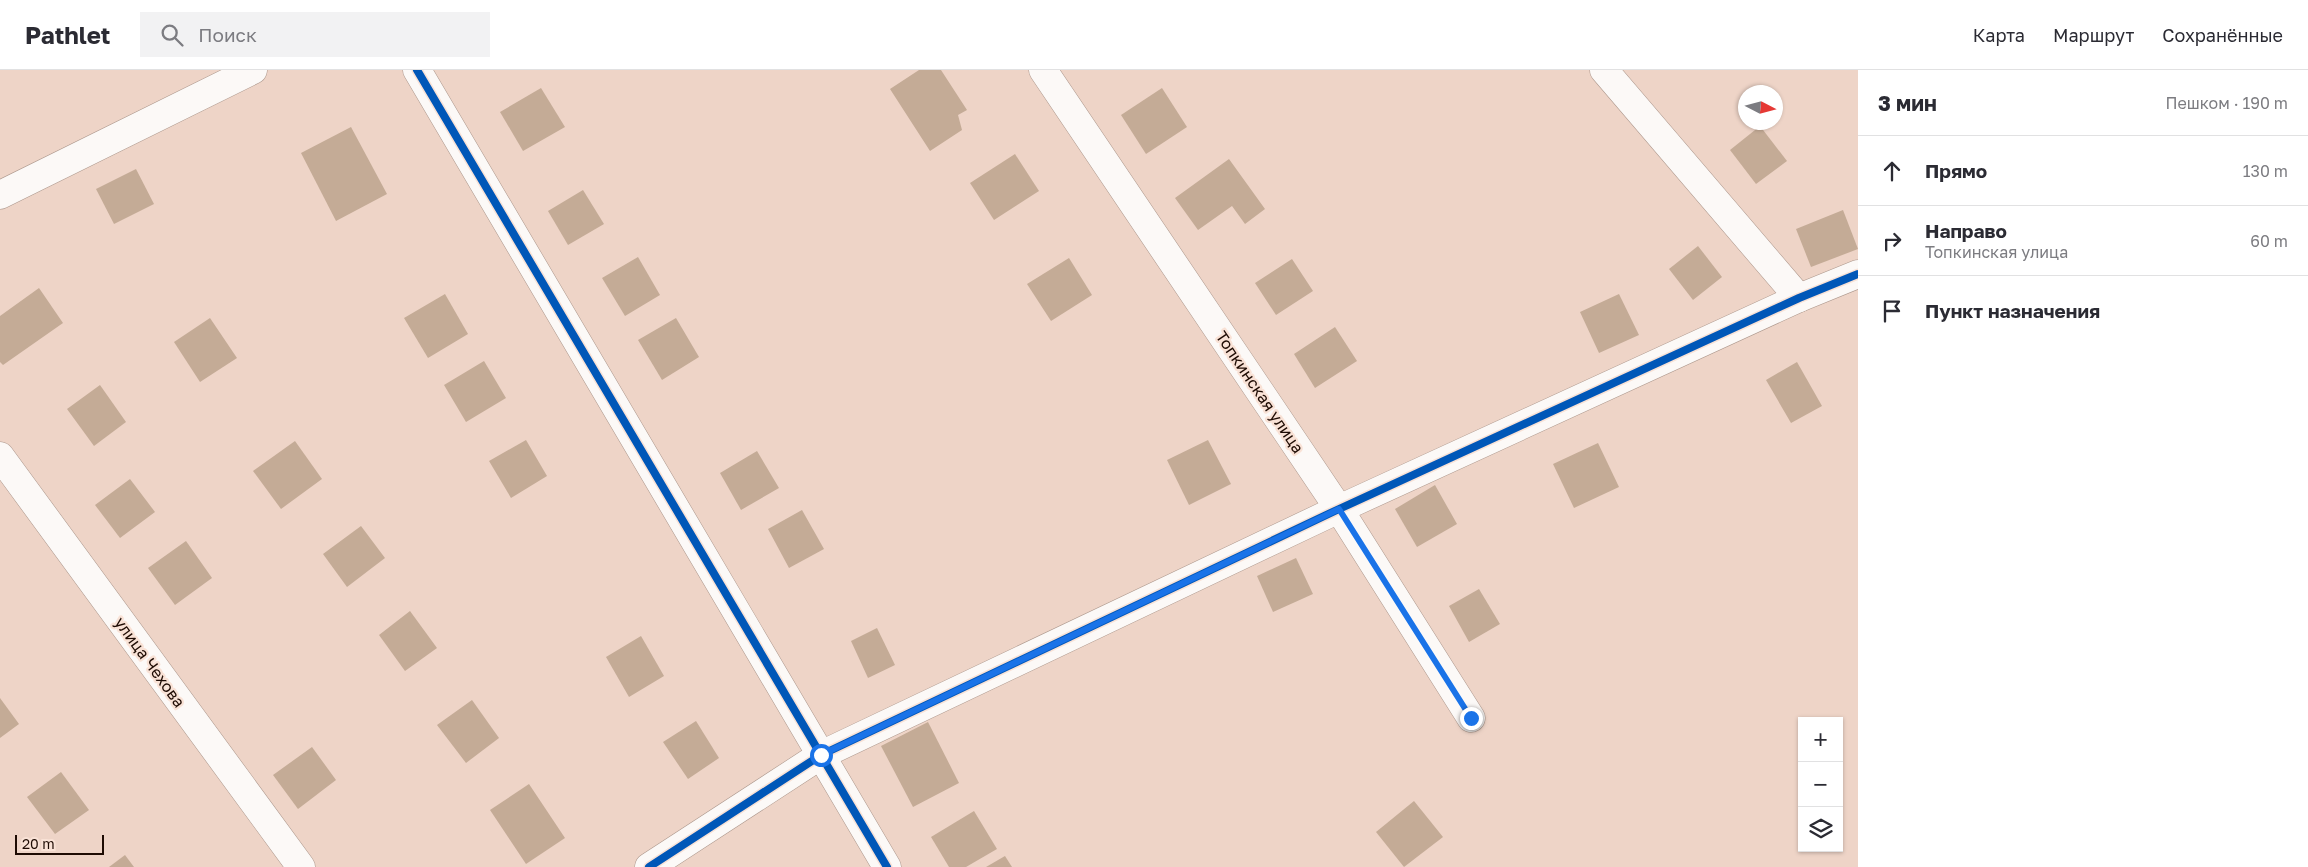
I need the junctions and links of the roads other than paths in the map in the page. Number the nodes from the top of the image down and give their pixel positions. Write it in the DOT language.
graph roads {
  1 [pos="254,70"];
  2 [pos="417,70"];
  3 [pos="1043,70"];
  4 [pos="1604,70"];
  5 [pos="0,196"];
  6 [pos="1858,274"];
  7 [pos="1799,298"];
  8 [pos="0,456"];
  9 [pos="1339,509"];
  10 [pos="1471,718"];
  11 [pos="821,755"];
  12 [pos="300,867"];
  13 [pos="649,867"];
  14 [pos="887,867"];
  1 -- 5 [label="street"];
  2 -- 11 [label="street"];
  3 -- 9 [label="street, Топкинская улица"];
  4 -- 7 [label="street"];
  6 -- 7 [label="street"];
  7 -- 9 [label="street"];
  8 -- 12 [label="street, улица Чехова"];
  9 -- 10 [label="street, Топкинская улица"];
  9 -- 11 [label="street"];
  11 -- 13 [label="street"];
  11 -- 14 [label="street"];
}
